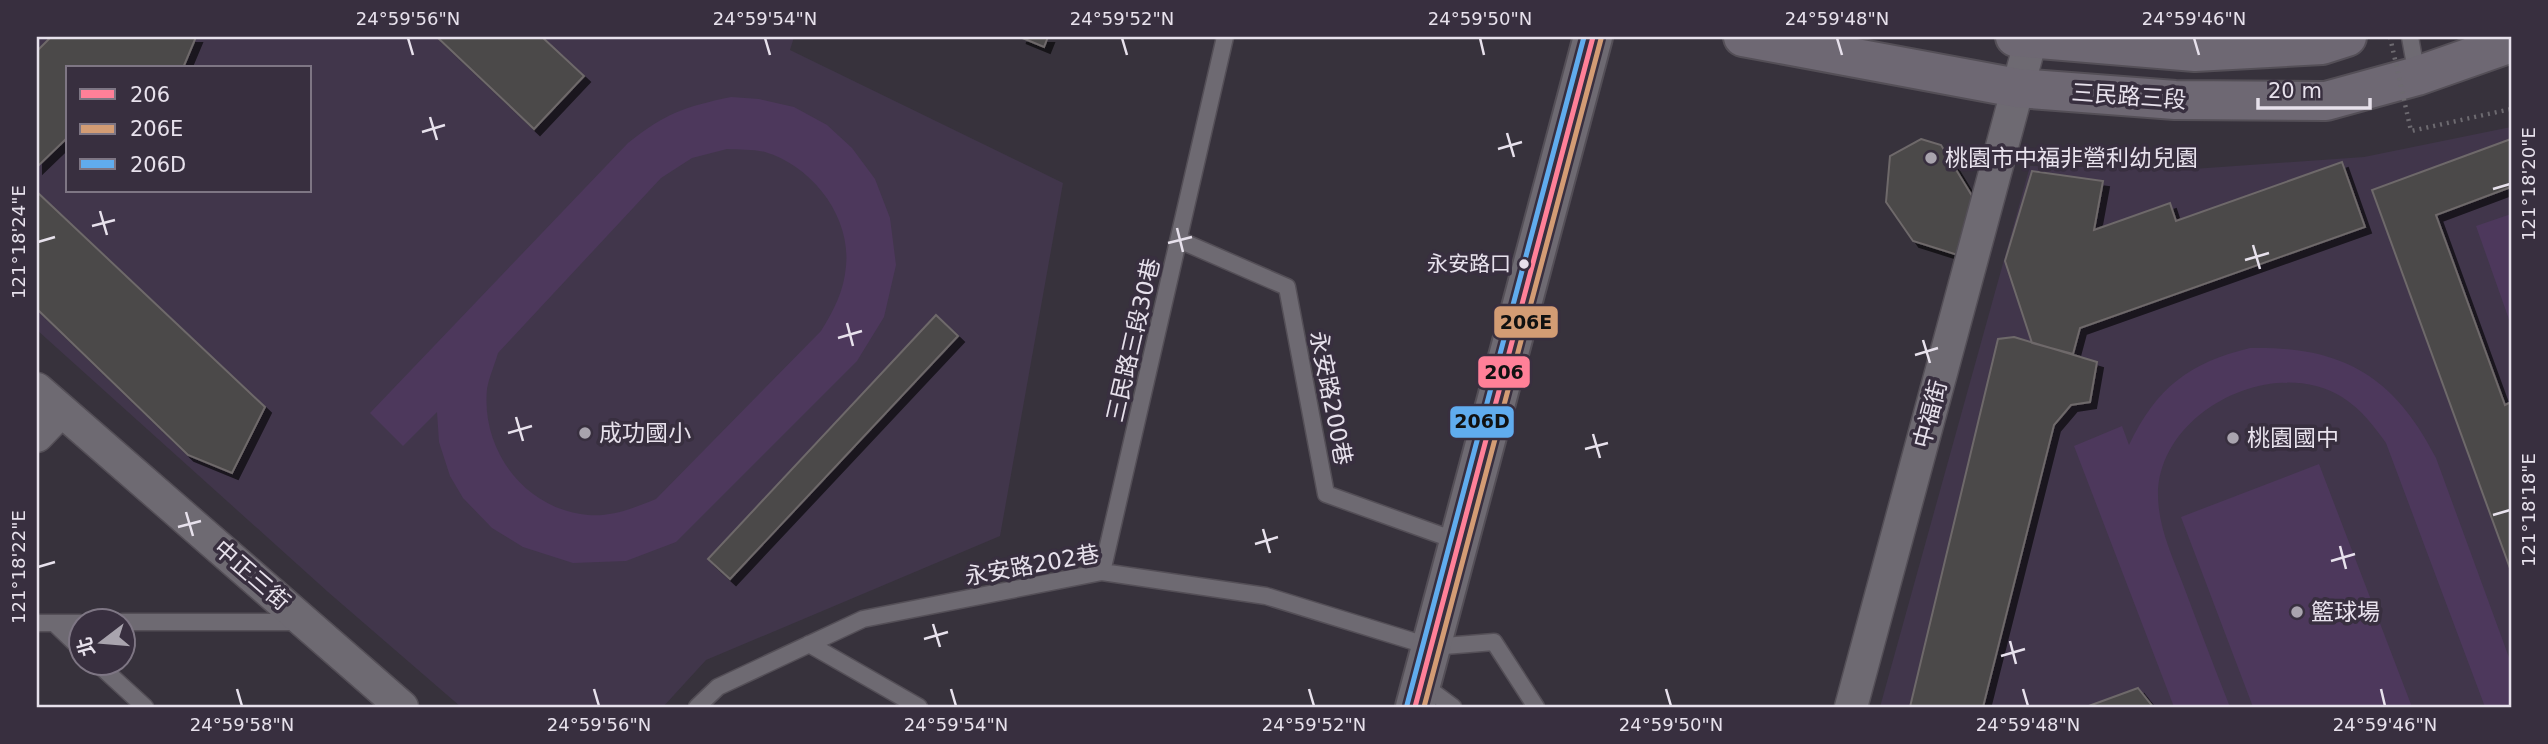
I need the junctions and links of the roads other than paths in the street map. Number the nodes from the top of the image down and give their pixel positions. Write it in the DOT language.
graph roads {
  1 [pos="1225,37"];
  2 [pos="1593,37"];
  3 [pos="1744,37"];
  4 [pos="2347,37"];
  5 [pos="2410,37"];
  6 [pos="2023,38"];
  7 [pos="2511,43"];
  8 [pos="2417,76"];
  9 [pos="2017,88"];
  10 [pos="1179,240"];
  11 [pos="37,389"];
  12 [pos="61,411"];
  13 [pos="37,436"];
  14 [pos="1460,542"];
  15 [pos="1102,572"];
  16 [pos="136,622"];
  17 [pos="306,622"];
  18 [pos="37,623"];
  19 [pos="54,623"];
  20 [pos="66,623"];
  21 [pos="66,635"];
  22 [pos="809,644"];
  23 [pos="1432,647"];
  24 [pos="114,678"];
  25 [pos="1418,696"];
  26 [pos="145,707"];
  27 [pos="402,707"];
  28 [pos="697,707"];
  29 [pos="919,707"];
  30 [pos="1452,707"];
  31 [pos="1536,707"];
  32 [pos="1851,707"];
  1 -- 10 [label="lane, 三民路三段30巷"];
  2 -- 14 [label="main road"];
  3 -- 9 [label="main road, 三民路三段"];
  4 -- 6 [label="main road"];
  5 -- 8 [label="lane"];
  6 -- 9 [label="street, 中福街"];
  7 -- 8 [label="main road, 三民路三段"];
  8 -- 9 [label="main road, 三民路三段"];
  9 -- 32 [label="street, 中福街"];
  10 -- 14 [label="lane, 永安路200巷"];
  10 -- 15 [label="lane, 三民路三段30巷"];
  11 -- 12 [label="street, 中正三街"];
  12 -- 13 [label="street"];
  12 -- 17 [label="street, 中正三街"];
  14 -- 23 [label="main road"];
  15 -- 22 [label="lane, 永安路202巷"];
  15 -- 23 [label="lane, 永安路202巷"];
  16 -- 17 [label="lane"];
  17 -- 27 [label="street, 中正三街"];
  18 -- 19 [label="lane"];
  19 -- 20 [label="lane"];
  19 -- 21 [label="lane"];
  22 -- 28 [label="lane, 永安路202巷"];
  22 -- 29 [label="lane"];
  23 -- 25 [label="main road"];
  23 -- 31 [label="lane"];
  24 -- 26 [label="lane"];
  25 -- 30 [label="lane"];
}
